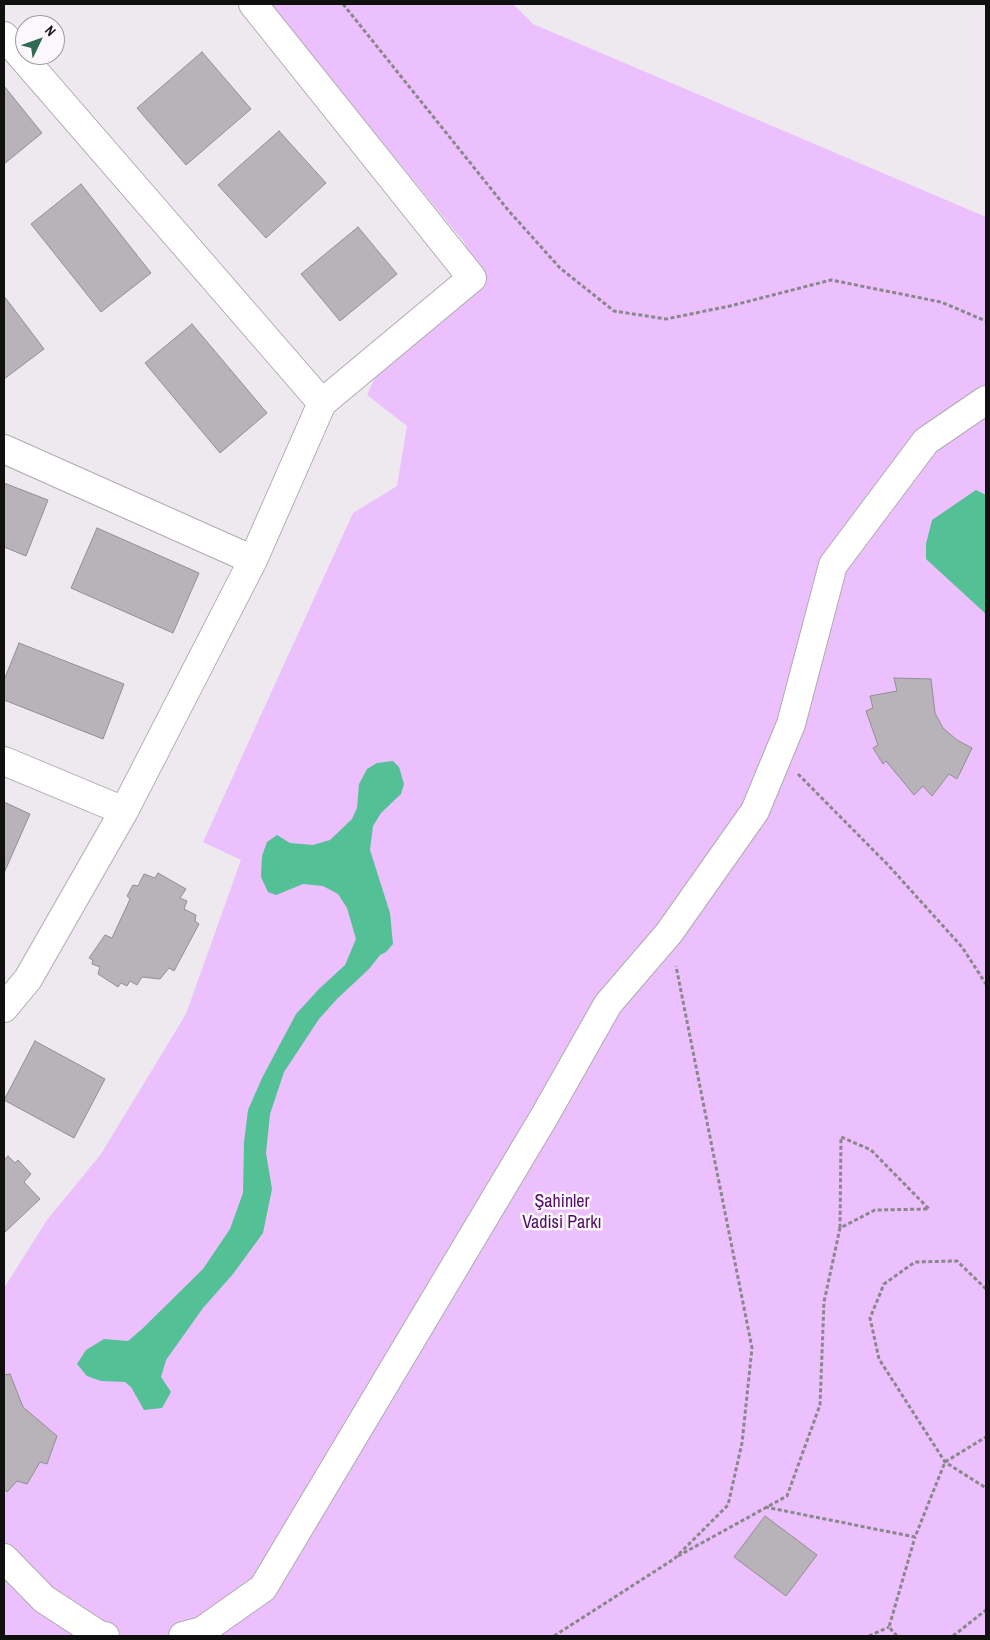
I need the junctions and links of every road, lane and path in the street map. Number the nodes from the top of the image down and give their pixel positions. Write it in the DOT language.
graph roads {
  1 [pos="253,4"];
  2 [pos="344,4"];
  3 [pos="4,36"];
  4 [pos="986,321"];
  5 [pos="986,400"];
  6 [pos="322,403"];
  7 [pos="4,449"];
  8 [pos="253,560"];
  9 [pos="778,754"];
  10 [pos="4,761"];
  11 [pos="124,811"];
  12 [pos="669,933"];
  13 [pos="986,984"];
  14 [pos="4,1008"];
  15 [pos="840,1228"];
  16 [pos="986,1289"];
  17 [pos="986,1437"];
  18 [pos="945,1462"];
  19 [pos="986,1488"];
  20 [pos="765,1507"];
  21 [pos="915,1537"];
  22 [pos="4,1558"];
  23 [pos="674,1559"];
  24 [pos="986,1610"];
  25 [pos="889,1627"];
  26 [pos="105,1636"];
  27 [pos="182,1636"];
  28 [pos="554,1636"];
  29 [pos="869,1636"];
  30 [pos="897,1636"];
  31 [pos="953,1636"];
  1 -- 6 [label="street"];
  2 -- 4 [label="path"];
  3 -- 6 [label="street"];
  5 -- 9 [label="street"];
  6 -- 8 [label="street"];
  7 -- 8 [label="street"];
  8 -- 11 [label="street"];
  9 -- 12 [label="street"];
  9 -- 13 [label="path"];
  10 -- 11 [label="street"];
  11 -- 14 [label="street"];
  12 -- 23 [label="path"];
  12 -- 27 [label="street"];
  15 -- 15 [label="path"];
  15 -- 20 [label="path"];
  16 -- 18 [label="path"];
  17 -- 18 [label="path"];
  18 -- 19 [label="path"];
  18 -- 21 [label="path"];
  20 -- 21 [label="path"];
  20 -- 23 [label="path"];
  21 -- 25 [label="path"];
  22 -- 26 [label="street"];
  23 -- 28 [label="path"];
  24 -- 31 [label="path"];
  25 -- 29 [label="path"];
  25 -- 30 [label="path"];
}
